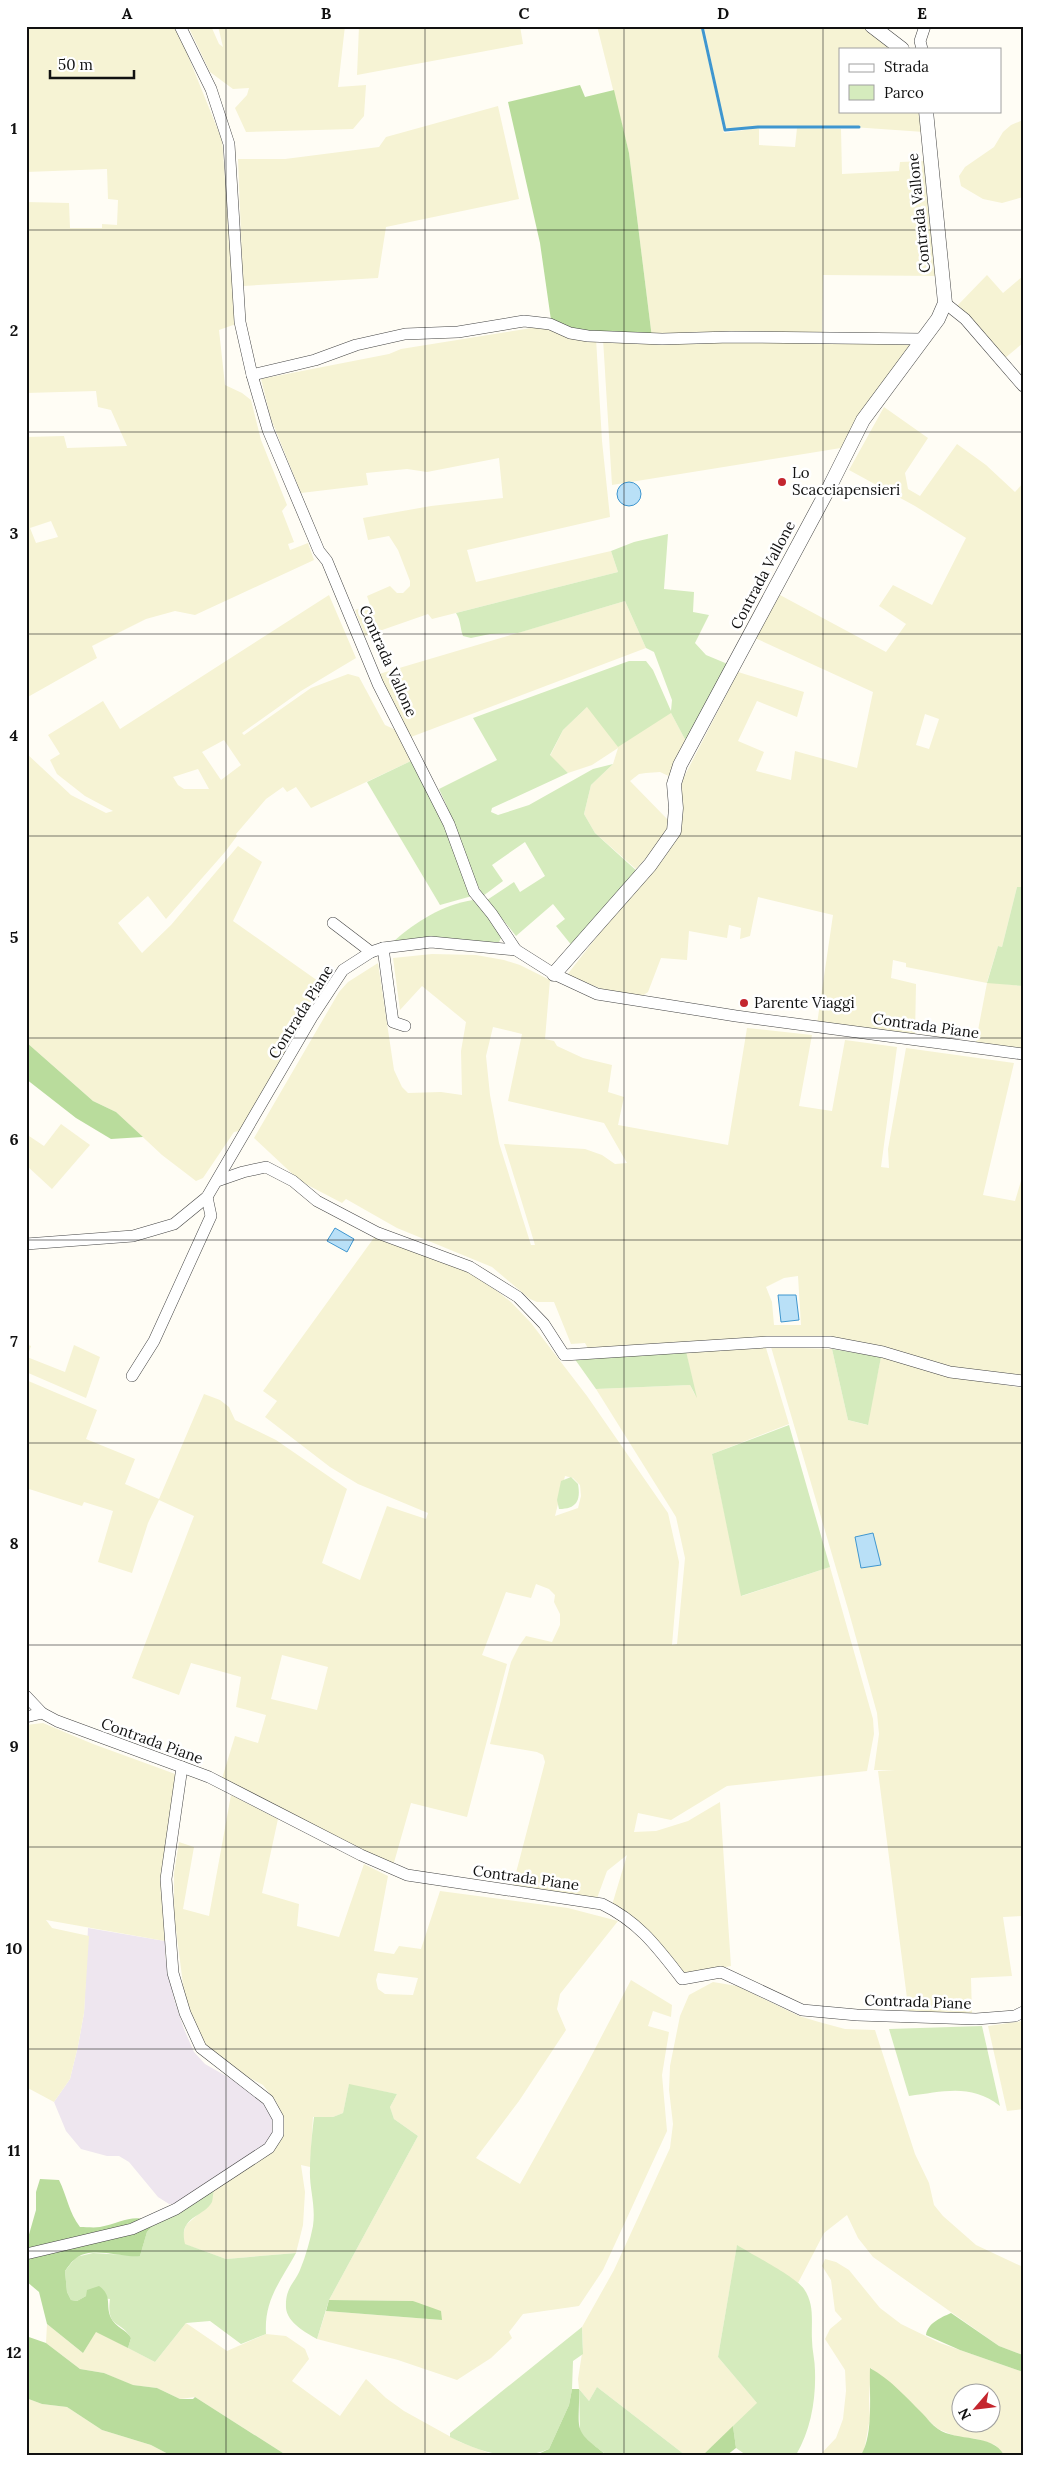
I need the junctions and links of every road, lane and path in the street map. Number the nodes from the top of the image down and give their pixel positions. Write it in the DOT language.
graph roads {
  1 [pos="180,26"];
  2 [pos="872,26"];
  3 [pos="925,26"];
  4 [pos="901,48"];
  5 [pos="922,48"];
  6 [pos="926,112"];
  7 [pos="945,303"];
  8 [pos="923,339"];
  9 [pos="252,375"];
  10 [pos="1023,386"];
  11 [pos="333,923"];
  12 [pos="383,948"];
  13 [pos="516,950"];
  14 [pos="371,952"];
  15 [pos="554,974"];
  16 [pos="405,1026"];
  17 [pos="1023,1054"];
  18 [pos="217,1181"];
  19 [pos="207,1196"];
  20 [pos="26,1244"];
  21 [pos="132,1376"];
  22 [pos="1023,1381"];
  23 [pos="26,1696"];
  24 [pos="42,1713"];
  25 [pos="26,1717"];
  26 [pos="182,1767"];
  27 [pos="1023,2012"];
  28 [pos="26,2254"];
  1 -- 9 [label="street, Contrada Vallone"];
  2 -- 4 [label="street"];
  3 -- 5 [label="street"];
  6 -- 7 [label="street, Contrada Vallone"];
  7 -- 8 [label="street, Contrada Vallone"];
  7 -- 10 [label="street"];
  8 -- 9 [label="street"];
  8 -- 15 [label="street, Contrada Vallone"];
  9 -- 13 [label="street, Contrada Vallone"];
  11 -- 14 [label="street"];
  12 -- 13 [label="street, Contrada Piane"];
  12 -- 14 [label="street, Contrada Piane"];
  12 -- 16 [label="street"];
  13 -- 15 [label="street, Contrada Piane"];
  14 -- 18 [label="street, Contrada Piane"];
  15 -- 17 [label="street, Contrada Piane"];
  18 -- 19 [label="street, Contrada Piane"];
  18 -- 22 [label="street"];
  19 -- 20 [label="street, Contrada Piane"];
  19 -- 21 [label="street"];
  23 -- 24 [label="street, Contrada Piane"];
  24 -- 25 [label="street"];
  24 -- 26 [label="street, Contrada Piane"];
  26 -- 27 [label="street, Contrada Piane"];
  26 -- 28 [label="street"];
}
